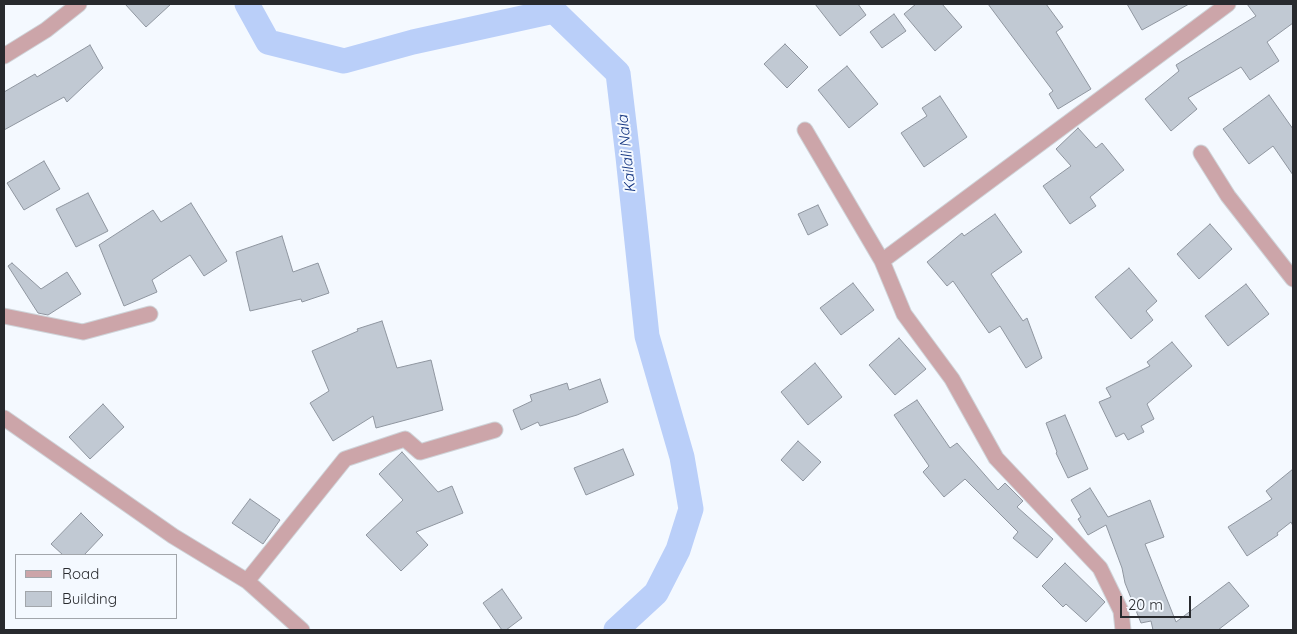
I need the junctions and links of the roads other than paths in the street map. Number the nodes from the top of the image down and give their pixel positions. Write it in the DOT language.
graph roads {
  1 [pos="78,4"];
  2 [pos="1228,4"];
  3 [pos="4,56"];
  4 [pos="805,130"];
  5 [pos="1200,153"];
  6 [pos="882,261"];
  7 [pos="1293,279"];
  8 [pos="150,314"];
  9 [pos="4,316"];
  10 [pos="4,418"];
  11 [pos="495,430"];
  12 [pos="247,581"];
  13 [pos="302,630"];
  14 [pos="1123,630"];
  1 -- 3 [label="street"];
  2 -- 6 [label="street"];
  4 -- 6 [label="street"];
  5 -- 7 [label="street"];
  6 -- 14 [label="street"];
  8 -- 9 [label="street"];
  10 -- 12 [label="street"];
  11 -- 12 [label="street"];
  12 -- 13 [label="street"];
}
